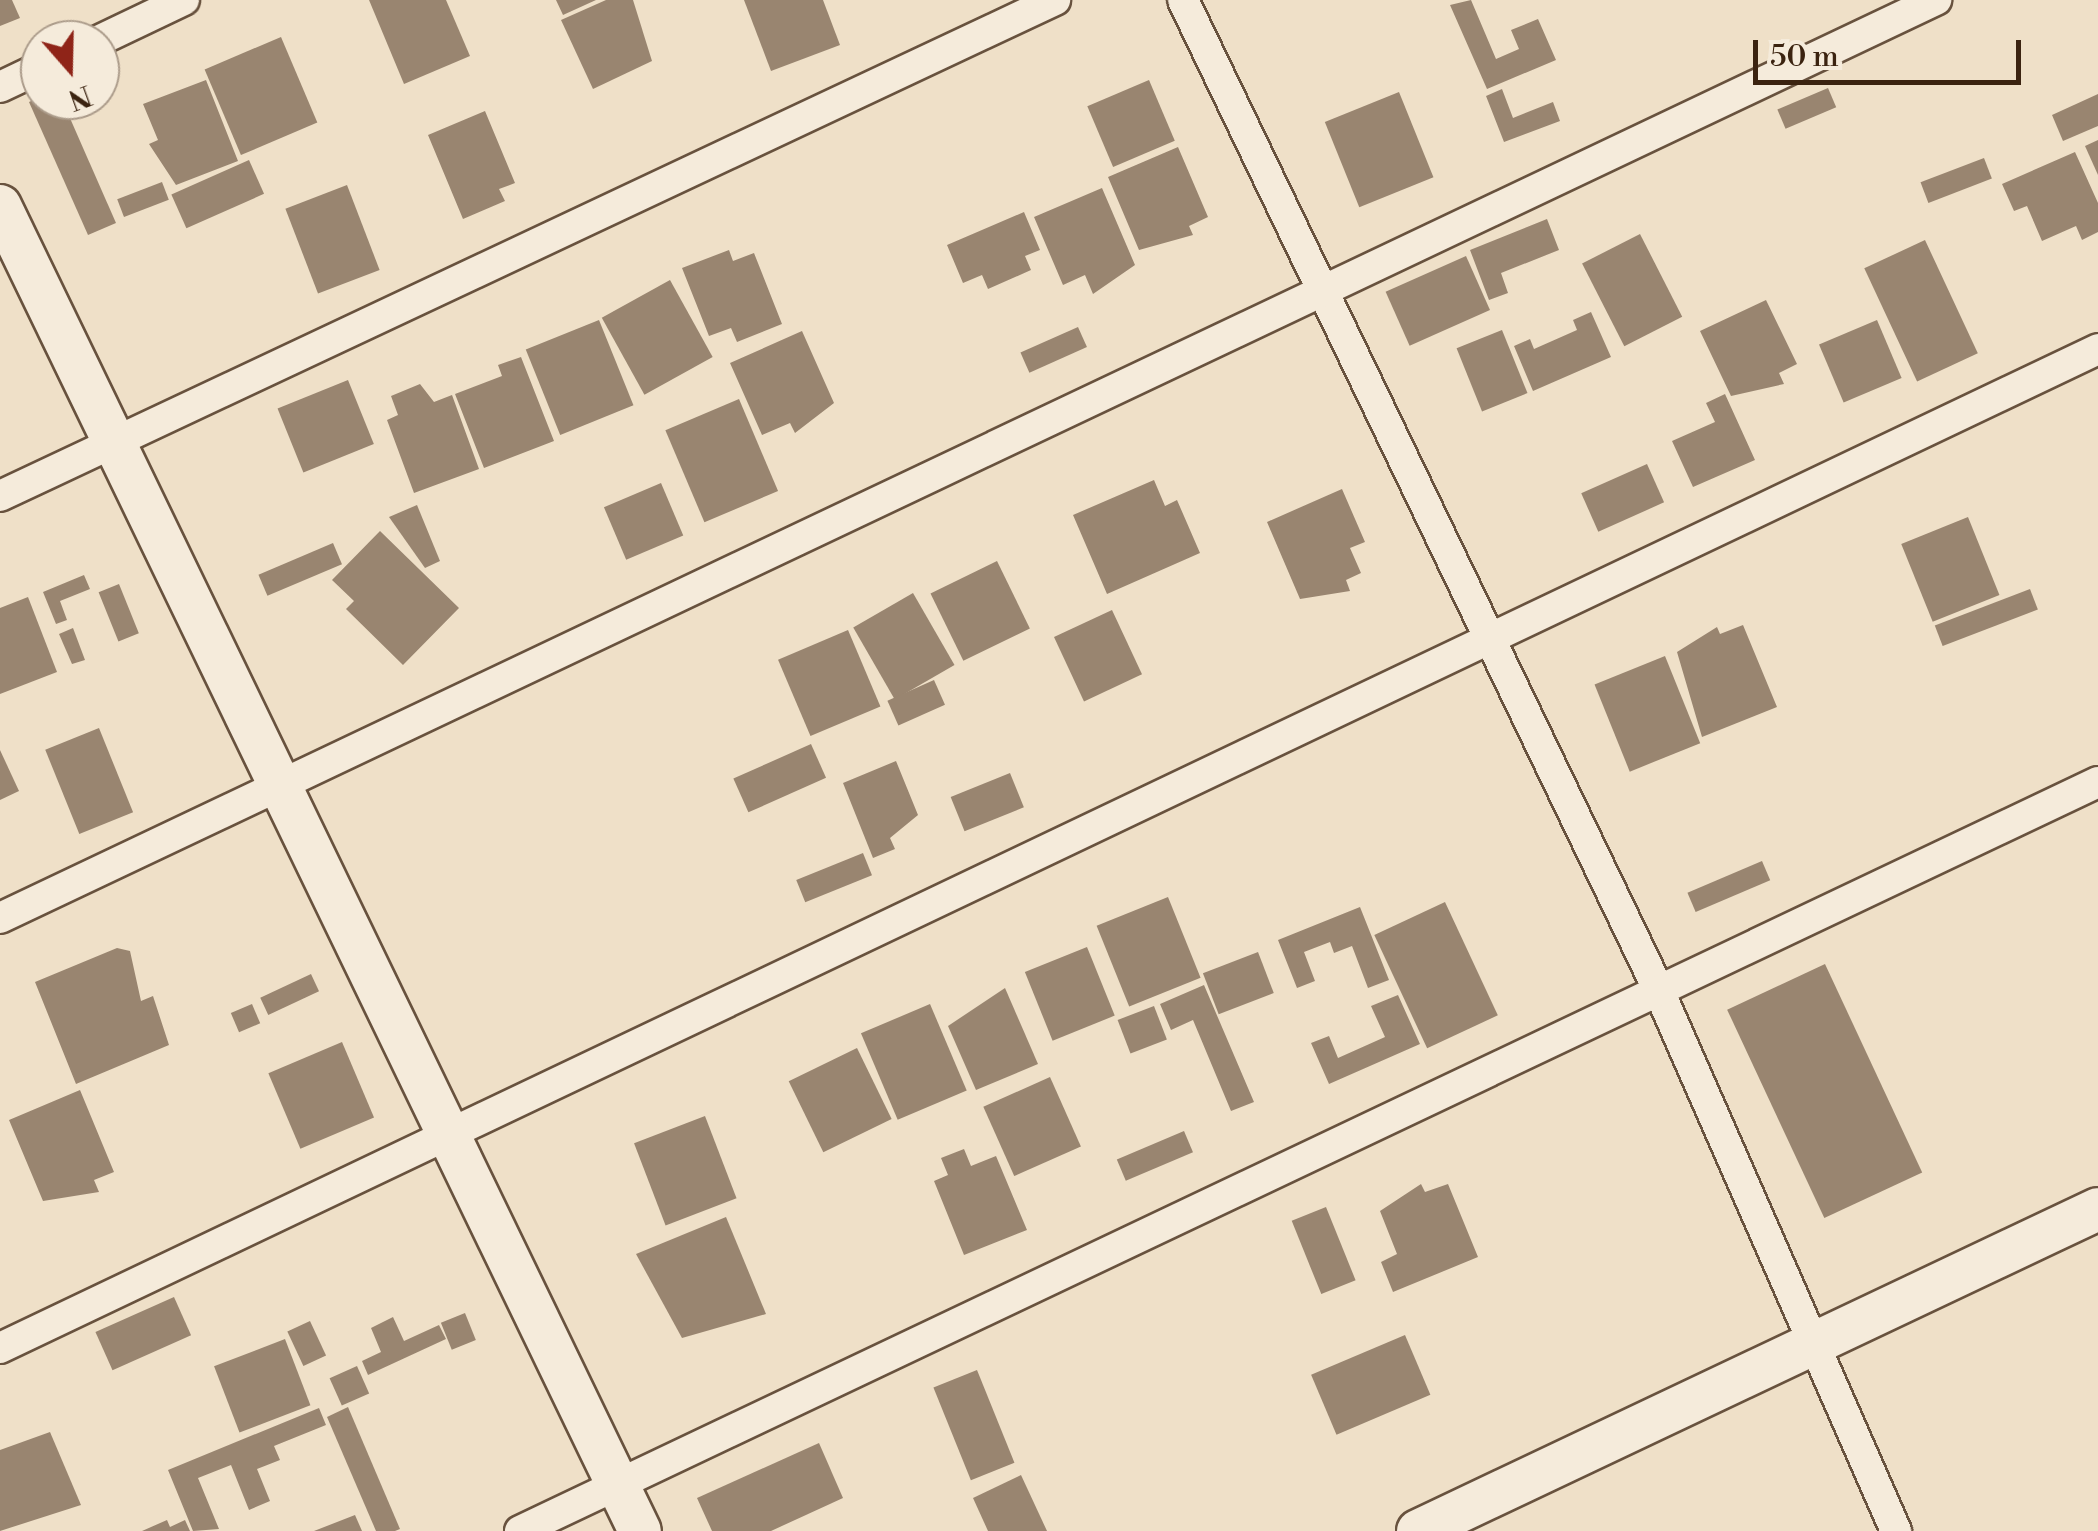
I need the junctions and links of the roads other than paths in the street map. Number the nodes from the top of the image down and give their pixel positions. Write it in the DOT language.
graph roads {
  1 [pos="184,0"];
  2 [pos="1055,0"];
  3 [pos="1182,0"];
  4 [pos="1936,0"];
  5 [pos="120,30"];
  6 [pos="0,206"];
  7 [pos="1322,291"];
  8 [pos="2098,349"];
  9 [pos="114,442"];
  10 [pos="0,496"];
  11 [pos="1489,639"];
  12 [pos="2098,782"];
  13 [pos="280,785"];
  14 [pos="0,918"];
  15 [pos="1659,991"];
  16 [pos="449,1134"];
  17 [pos="2098,1209"];
  18 [pos="1813,1347"];
  19 [pos="0,1348"];
  20 [pos="618,1484"];
  21 [pos="520,1531"];
  22 [pos="640,1531"];
  23 [pos="1418,1531"];
  24 [pos="1896,1531"];
  1 -- 5 [label="street"];
  2 -- 9 [label="street"];
  3 -- 7 [label="street"];
  4 -- 7 [label="street"];
  6 -- 9 [label="main road"];
  7 -- 11 [label="street"];
  7 -- 13 [label="street"];
  8 -- 11 [label="street"];
  9 -- 10 [label="street"];
  9 -- 13 [label="main road"];
  11 -- 15 [label="street"];
  11 -- 16 [label="street"];
  12 -- 15 [label="street"];
  13 -- 14 [label="street"];
  13 -- 16 [label="main road"];
  15 -- 18 [label="street"];
  15 -- 20 [label="street"];
  16 -- 19 [label="street"];
  16 -- 20 [label="main road"];
  17 -- 18 [label="main road"];
  18 -- 23 [label="main road"];
  18 -- 24 [label="street"];
  20 -- 21 [label="street"];
  20 -- 22 [label="main road"];
}
